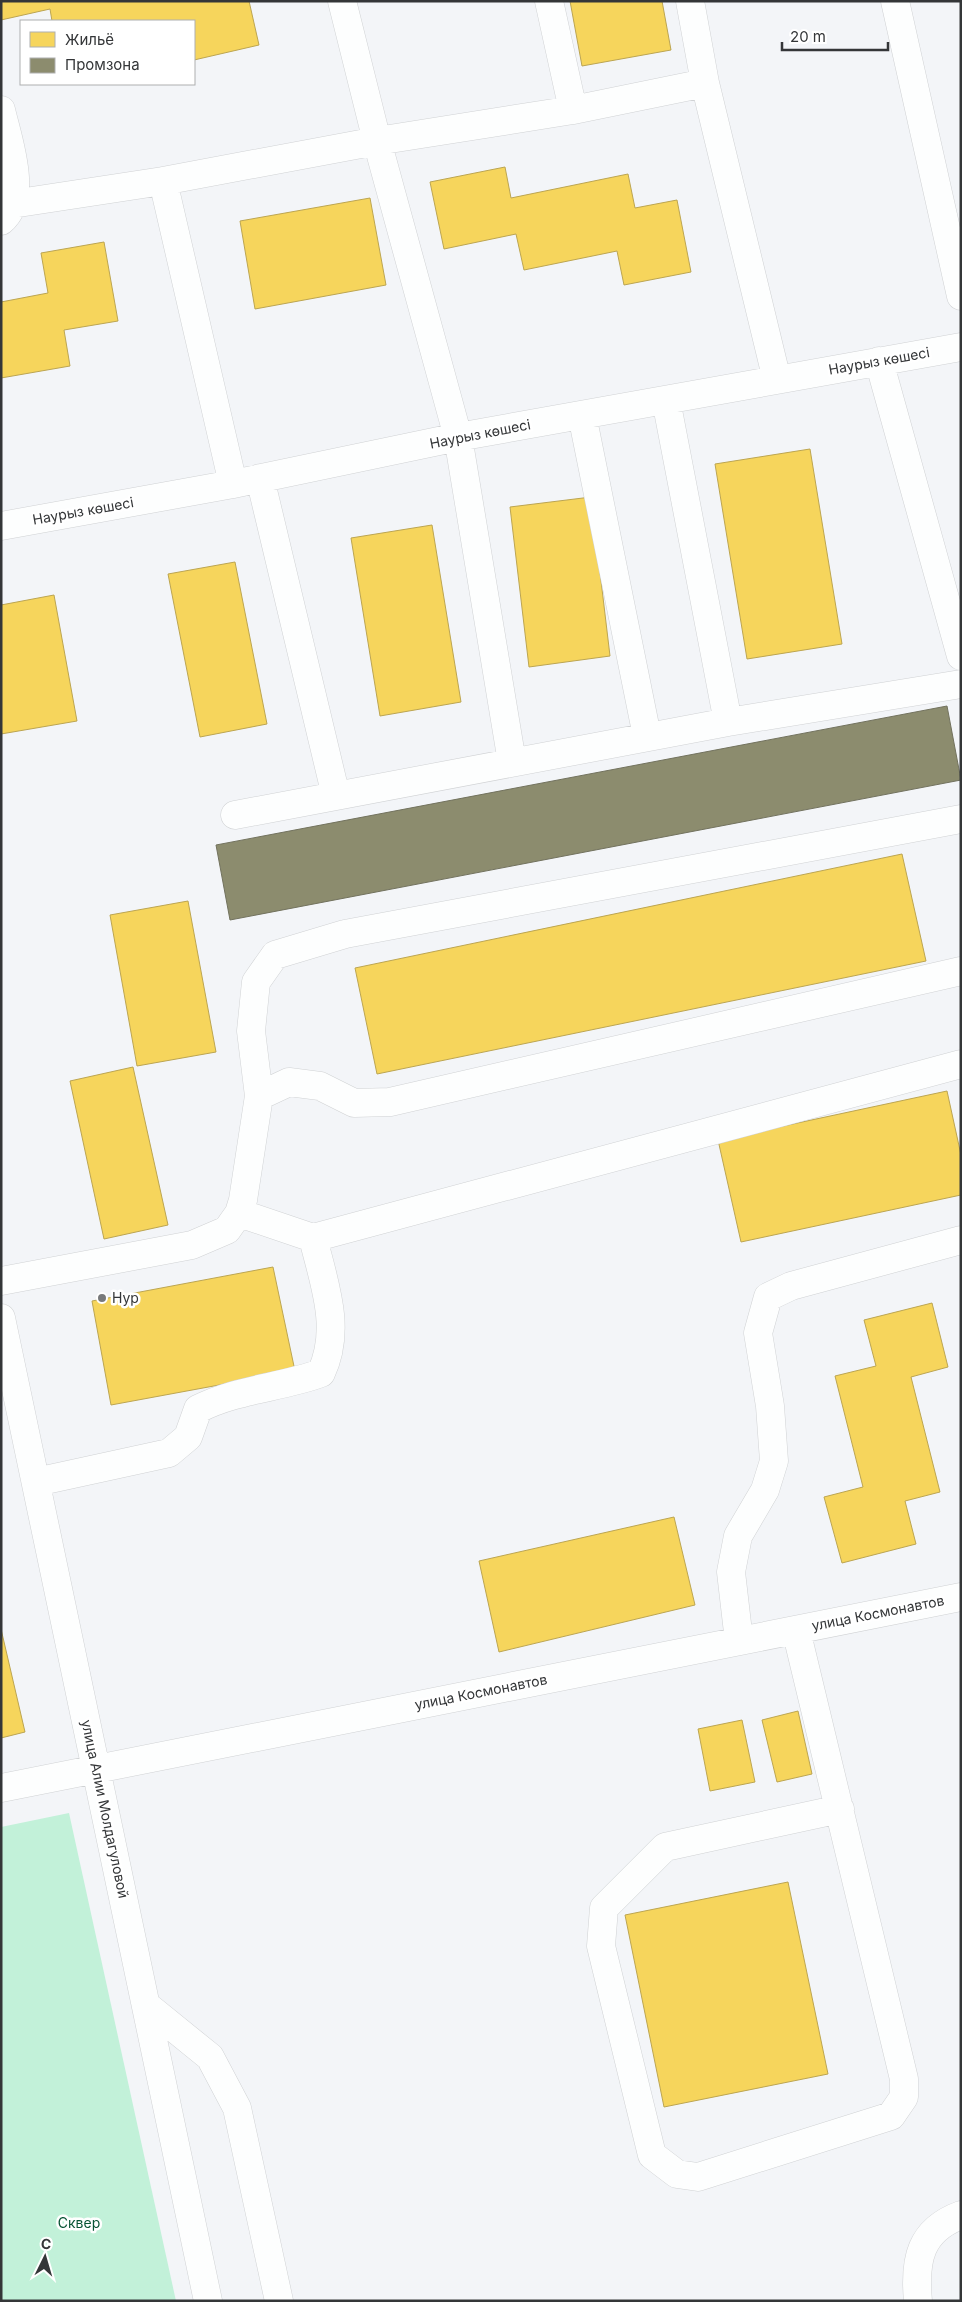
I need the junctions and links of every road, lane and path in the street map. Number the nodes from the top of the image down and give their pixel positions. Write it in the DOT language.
graph roads {
  1 [pos="342,1"];
  2 [pos="549,1"];
  3 [pos="690,1"];
  4 [pos="895,1"];
  5 [pos="705,83"];
  6 [pos="1,110"];
  7 [pos="573,110"];
  8 [pos="377,140"];
  9 [pos="163,181"];
  10 [pos="7,213"];
  11 [pos="961,296"];
  12 [pos="961,347"];
  13 [pos="879,361"];
  14 [pos="777,380"];
  15 [pos="666,400"];
  16 [pos="582,415"];
  17 [pos="458,437"];
  18 [pos="260,478"];
  19 [pos="233,484"];
  20 [pos="1,526"];
  21 [pos="961,656"];
  22 [pos="961,684"];
  23 [pos="728,722"];
  24 [pos="647,736"];
  25 [pos="512,762"];
  26 [pos="336,796"];
  27 [pos="235,815"];
  28 [pos="961,819"];
  29 [pos="961,971"];
  30 [pos="961,1064"];
  31 [pos="259,1096"];
  32 [pos="239,1213"];
  33 [pos="313,1238"];
  34 [pos="961,1240"];
  35 [pos="1,1280"];
  36 [pos="1,1318"];
  37 [pos="36,1482"];
  38 [pos="961,1597"];
  39 [pos="796,1630"];
  40 [pos="739,1641"];
  41 [pos="96,1769"];
  42 [pos="1,1788"];
  43 [pos="840,1809"];
  44 [pos="147,2006"];
  45 [pos="961,2215"];
  46 [pos="208,2301"];
  47 [pos="279,2301"];
  48 [pos="918,2301"];
  1 -- 8 [label="street"];
  2 -- 7 [label="street"];
  3 -- 5 [label="street"];
  4 -- 11 [label="street"];
  5 -- 7 [label="street"];
  5 -- 14 [label="street"];
  6 -- 10 [label="street"];
  7 -- 8 [label="street"];
  8 -- 9 [label="street"];
  8 -- 17 [label="street"];
  9 -- 10 [label="street"];
  9 -- 19 [label="street"];
  12 -- 13 [label="street, Наурыз көшесі"];
  13 -- 14 [label="street, Наурыз көшесі"];
  13 -- 21 [label="street"];
  14 -- 15 [label="street, Наурыз көшесі"];
  15 -- 16 [label="street, Наурыз көшесі"];
  15 -- 23 [label="street"];
  16 -- 17 [label="street, Наурыз көшесі"];
  16 -- 24 [label="street"];
  17 -- 18 [label="street, Наурыз көшесі"];
  17 -- 25 [label="street"];
  18 -- 19 [label="street, Наурыз көшесі"];
  18 -- 26 [label="street"];
  19 -- 20 [label="street, Наурыз көшесі"];
  22 -- 23 [label="street"];
  23 -- 24 [label="street"];
  24 -- 25 [label="street"];
  25 -- 26 [label="street"];
  26 -- 27 [label="street"];
  28 -- 31 [label="street"];
  29 -- 31 [label="street"];
  30 -- 33 [label="street"];
  31 -- 32 [label="street"];
  32 -- 33 [label="street"];
  32 -- 35 [label="street"];
  33 -- 37 [label="street"];
  34 -- 40 [label="street"];
  36 -- 37 [label="street, улица Алии Молдагуловой"];
  37 -- 41 [label="street, улица Алии Молдагуловой"];
  38 -- 39 [label="street, улица Космонавтов"];
  39 -- 40 [label="street, улица Космонавтов"];
  39 -- 43 [label="street"];
  40 -- 41 [label="street, улица Космонавтов"];
  41 -- 42 [label="street, улица Космонавтов"];
  41 -- 44 [label="street, улица Алии Молдагуловой"];
  43 -- 43 [label="street"];
  44 -- 46 [label="street, улица Алии Молдагуловой"];
  44 -- 47 [label="street"];
  45 -- 48 [label="street"];
}
